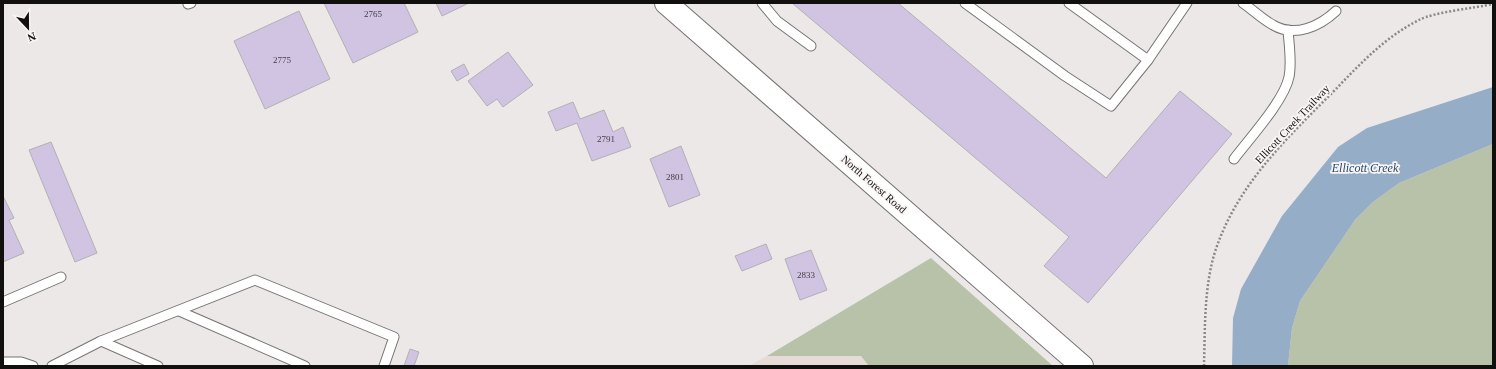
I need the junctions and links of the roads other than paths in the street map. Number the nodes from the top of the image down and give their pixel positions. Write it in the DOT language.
graph roads {
  1 [pos="666,3"];
  2 [pos="762,3"];
  3 [pos="965,3"];
  4 [pos="1069,3"];
  5 [pos="1187,3"];
  6 [pos="1243,3"];
  7 [pos="1336,11"];
  8 [pos="1288,30"];
  9 [pos="811,46"];
  10 [pos="1148,60"];
  11 [pos="1234,159"];
  12 [pos="61,277"];
  13 [pos="3,302"];
  14 [pos="179,311"];
  15 [pos="101,341"];
  16 [pos="3,362"];
  17 [pos="33,366"];
  18 [pos="52,366"];
  19 [pos="158,366"];
  20 [pos="305,366"];
  21 [pos="384,366"];
  22 [pos="1082,366"];
  1 -- 22 [label="street, North Forest Road"];
  2 -- 9 [label="lane"];
  3 -- 10 [label="lane"];
  4 -- 10 [label="lane"];
  5 -- 10 [label="lane"];
  6 -- 8 [label="lane"];
  7 -- 8 [label="lane"];
  8 -- 11 [label="lane"];
  12 -- 13 [label="lane"];
  14 -- 15 [label="lane"];
  14 -- 20 [label="lane"];
  14 -- 21 [label="lane"];
  15 -- 18 [label="lane"];
  15 -- 19 [label="lane"];
  16 -- 17 [label="lane"];
}
